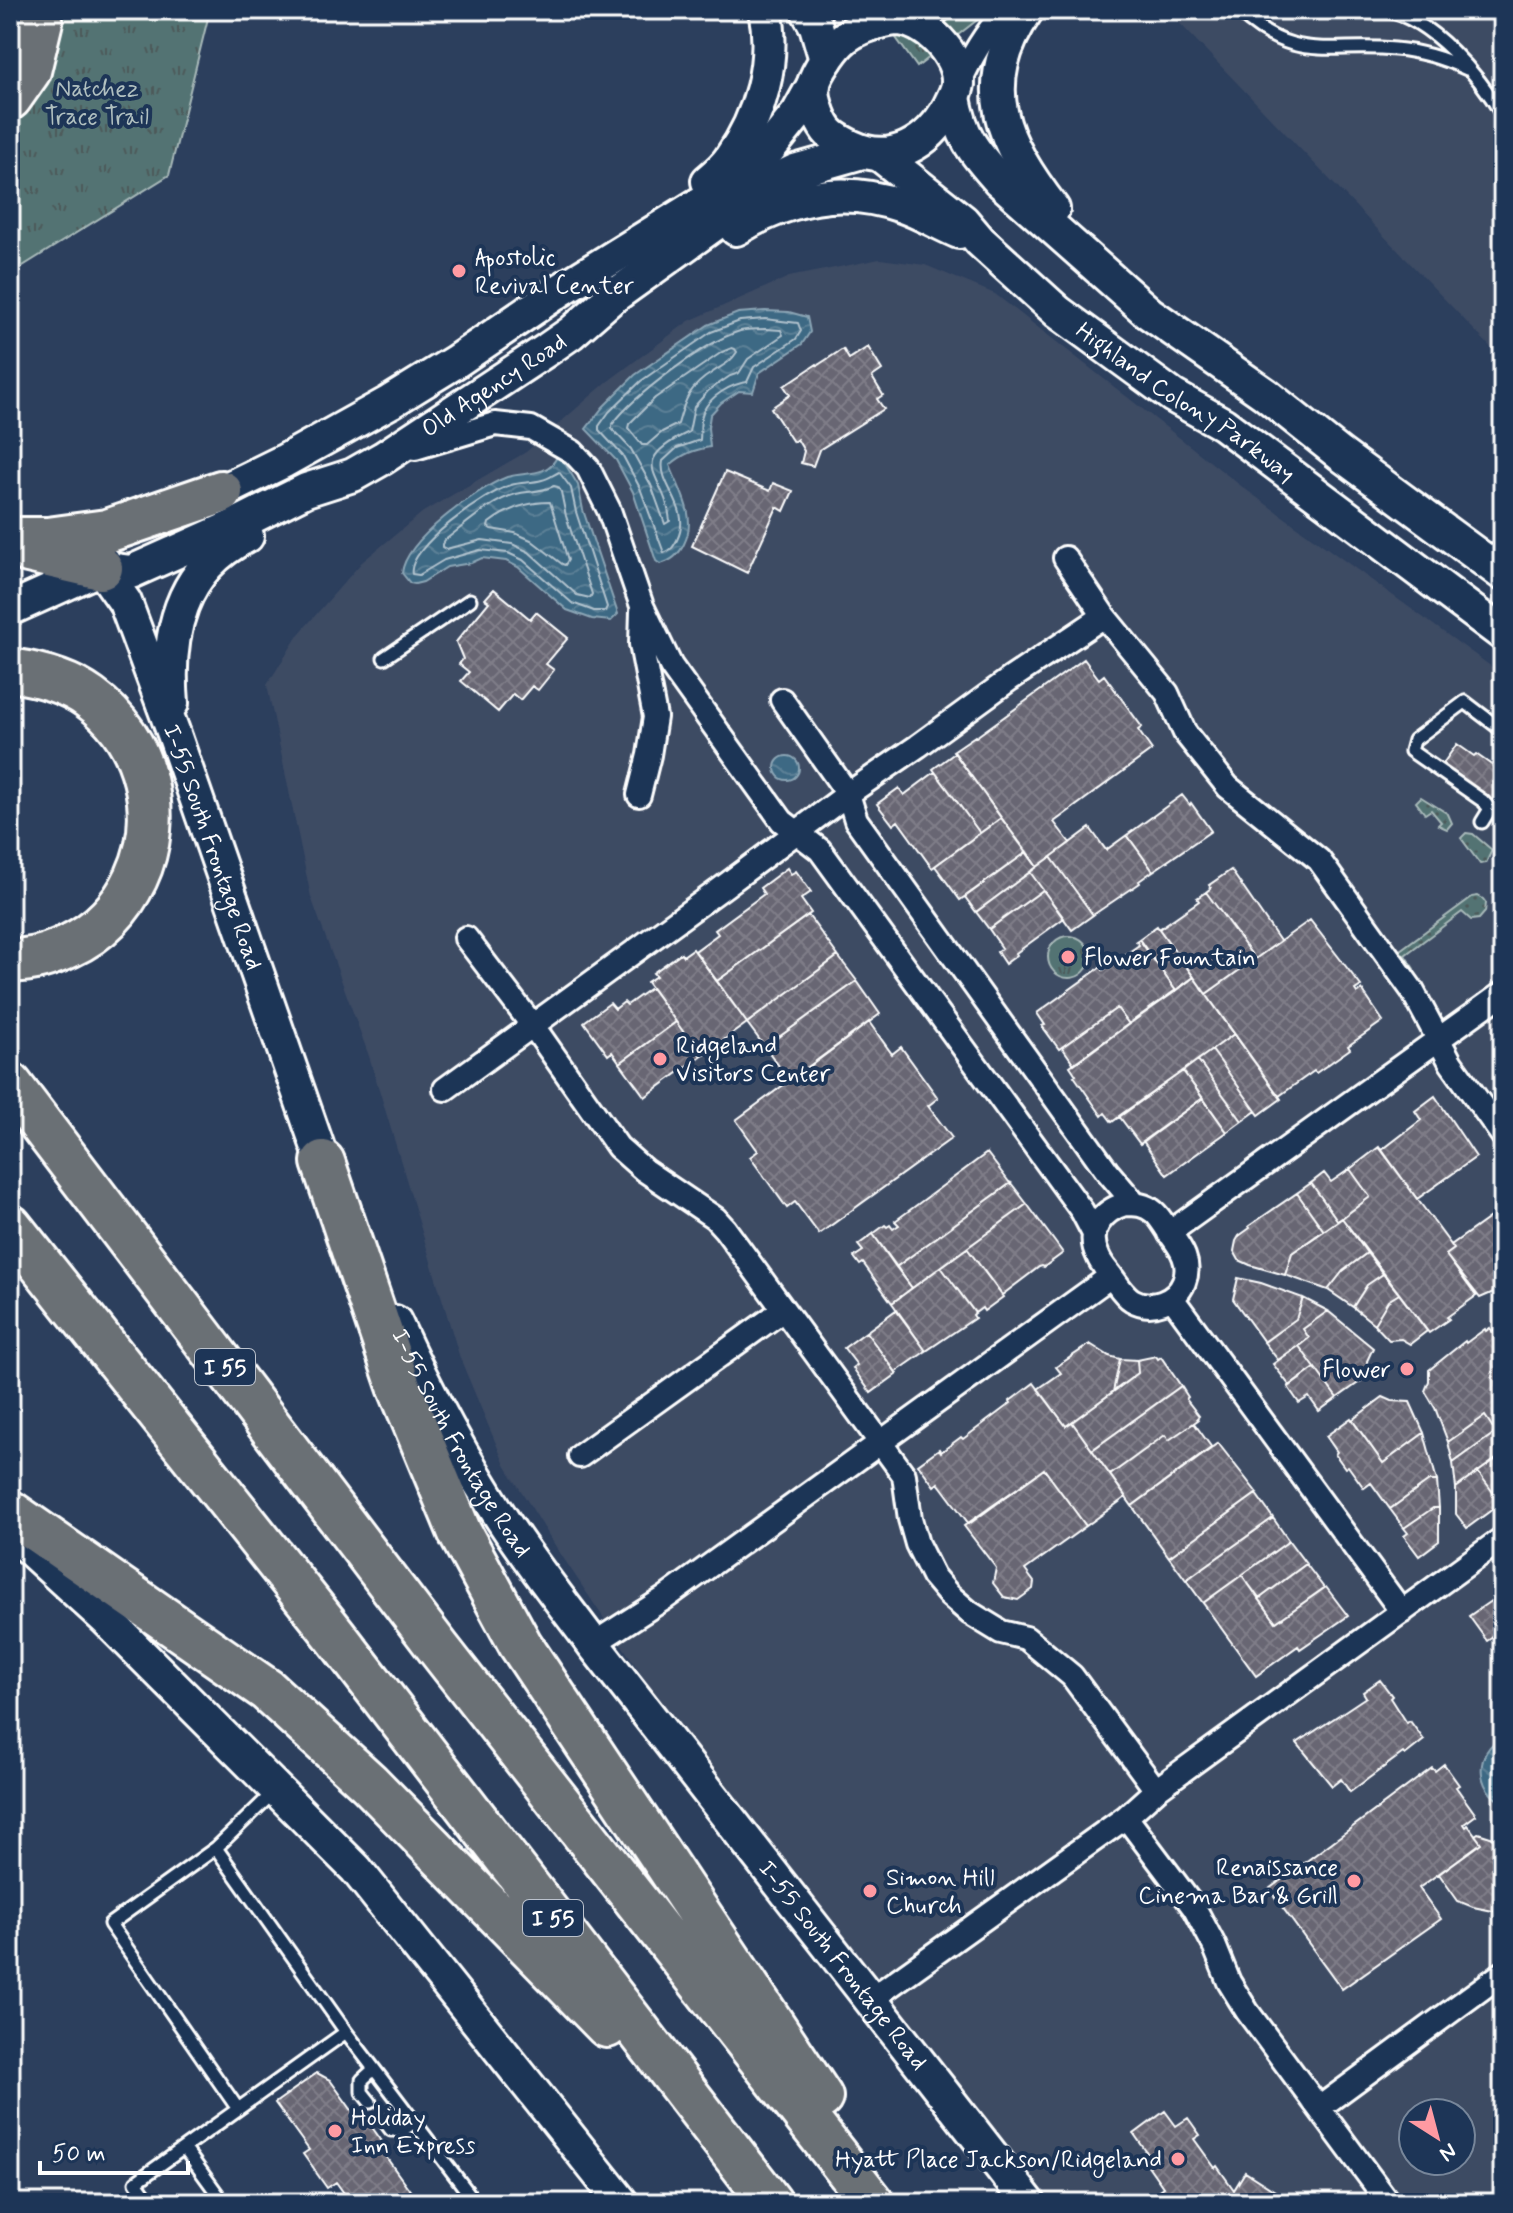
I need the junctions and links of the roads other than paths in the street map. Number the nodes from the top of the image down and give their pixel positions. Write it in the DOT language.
graph roads {
  1 [pos="24,10"];
  2 [pos="41,10"];
  3 [pos="765,10"];
  4 [pos="807,10"];
  5 [pos="940,10"];
  6 [pos="1006,10"];
  7 [pos="1027,10"];
  8 [pos="1237,10"];
  9 [pos="1384,10"];
  10 [pos="895,16"];
  11 [pos="10,65"];
  12 [pos="1467,69"];
  13 [pos="820,72"];
  14 [pos="956,92"];
  15 [pos="10,98"];
  16 [pos="1503,116"];
  17 [pos="871,154"];
  18 [pos="656,233"];
  19 [pos="980,241"];
  20 [pos="1091,260"];
  21 [pos="571,333"];
  22 [pos="383,458"];
  23 [pos="353,475"];
  24 [pos="221,492"];
  25 [pos="10,539"];
  26 [pos="10,548"];
  27 [pos="1065,558"];
  28 [pos="101,568"];
  29 [pos="1503,574"];
  30 [pos="470,600"];
  31 [pos="642,606"];
  32 [pos="10,609"];
  33 [pos="1104,616"];
  34 [pos="1503,634"];
  35 [pos="384,658"];
  36 [pos="10,670"];
  37 [pos="782,700"];
  38 [pos="1503,731"];
  39 [pos="174,734"];
  40 [pos="848,794"];
  41 [pos="639,795"];
  42 [pos="1482,822"];
  43 [pos="797,832"];
  44 [pos="466,938"];
  45 [pos="10,960"];
  46 [pos="1503,993"];
  47 [pos="533,1026"];
  48 [pos="1438,1038"];
  49 [pos="10,1084"];
  50 [pos="445,1089"];
  51 [pos="1503,1136"];
  52 [pos="323,1162"];
  53 [pos="1135,1204"];
  54 [pos="10,1226"];
  55 [pos="1169,1233"];
  56 [pos="1094,1234"];
  57 [pos="1111,1276"];
  58 [pos="1172,1298"];
  59 [pos="783,1310"];
  60 [pos="880,1442"];
  61 [pos="580,1456"];
  62 [pos="10,1512"];
  63 [pos="10,1531"];
  64 [pos="1503,1538"];
  65 [pos="1402,1612"];
  66 [pos="593,1644"];
  67 [pos="276,1790"];
  68 [pos="1156,1790"];
  69 [pos="1126,1817"];
  70 [pos="216,1848"];
  71 [pos="1503,1973"];
  72 [pos="870,2000"];
  73 [pos="346,2032"];
  74 [pos="374,2069"];
  75 [pos="370,2102"];
  76 [pos="1319,2108"];
  77 [pos="238,2109"];
  78 [pos="385,2122"];
  79 [pos="414,2122"];
  80 [pos="184,2148"];
  81 [pos="151,2203"];
  82 [pos="224,2203"];
  83 [pos="476,2203"];
  84 [pos="622,2203"];
  85 [pos="763,2203"];
  86 [pos="771,2203"];
  87 [pos="873,2203"];
  88 [pos="894,2203"];
  89 [pos="1029,2203"];
  90 [pos="1389,2203"];
  1 -- 11 [label="highway"];
  2 -- 15 [label="highway"];
  3 -- 18 [label="street"];
  4 -- 13 [label="street"];
  5 -- 10 [label="street"];
  6 -- 14 [label="street"];
  7 -- 20 [label="street"];
  8 -- 12 [label="lane"];
  9 -- 12 [label="lane"];
  10 -- 13 [label="street"];
  10 -- 14 [label="street"];
  12 -- 16 [label="lane"];
  13 -- 17 [label="street"];
  13 -- 18 [label="street, Old Agency Road"];
  14 -- 17 [label="street"];
  14 -- 20 [label="street, Highland Colony Parkway"];
  17 -- 19 [label="street, Highland Colony Parkway"];
  17 -- 21 [label="street, Old Agency Road"];
  18 -- 24 [label="street, Old Agency Road"];
  19 -- 21 [label="street"];
  19 -- 34 [label="street, Highland Colony Parkway"];
  20 -- 29 [label="street, Highland Colony Parkway"];
  21 -- 22 [label="street, Old Agency Road"];
  22 -- 23 [label="street, Old Agency Road"];
  22 -- 31 [label="street"];
  23 -- 28 [label="street, Old Agency Road"];
  23 -- 39 [label="street"];
  24 -- 25 [label="highway"];
  24 -- 28 [label="street, Old Agency Road"];
  26 -- 28 [label="highway"];
  27 -- 33 [label="street"];
  28 -- 32 [label="street, Old Agency Road"];
  28 -- 39 [label="street, I-55 South Frontage Road"];
  30 -- 35 [label="lane"];
  31 -- 41 [label="street"];
  31 -- 43 [label="street"];
  33 -- 40 [label="street"];
  33 -- 48 [label="street"];
  36 -- 45 [label="highway"];
  37 -- 40 [label="street"];
  38 -- 42 [label="lane"];
  39 -- 52 [label="street, I-55 South Frontage Road"];
  40 -- 43 [label="street"];
  40 -- 53 [label="street"];
  43 -- 47 [label="street"];
  43 -- 56 [label="street"];
  44 -- 47 [label="street"];
  46 -- 48 [label="street"];
  47 -- 50 [label="street"];
  47 -- 59 [label="street"];
  48 -- 51 [label="street"];
  48 -- 55 [label="street"];
  49 -- 87 [label="highway, I 55"];
  52 -- 66 [label="street, I-55 South Frontage Road"];
  52 -- 88 [label="highway"];
  53 -- 55 [label="street"];
  53 -- 56 [label="street"];
  54 -- 86 [label="highway, I 55"];
  55 -- 58 [label="street"];
  56 -- 57 [label="street"];
  57 -- 58 [label="street"];
  57 -- 60 [label="street"];
  58 -- 65 [label="street"];
  59 -- 60 [label="street"];
  59 -- 61 [label="street"];
  60 -- 66 [label="street"];
  60 -- 68 [label="street"];
  62 -- 85 [label="highway"];
  63 -- 67 [label="street"];
  64 -- 65 [label="street"];
  65 -- 68 [label="street"];
  66 -- 72 [label="street, I-55 South Frontage Road"];
  67 -- 70 [label="lane"];
  67 -- 84 [label="street"];
  68 -- 69 [label="street"];
  69 -- 72 [label="street"];
  69 -- 76 [label="street"];
  70 -- 73 [label="lane"];
  70 -- 77 [label="lane"];
  71 -- 76 [label="street"];
  72 -- 89 [label="street, I-55 South Frontage Road"];
  73 -- 74 [label="lane"];
  73 -- 77 [label="lane"];
  74 -- 75 [label="lane"];
  74 -- 79 [label="lane"];
  76 -- 90 [label="street"];
  77 -- 80 [label="lane"];
  78 -- 79 [label="lane"];
  79 -- 83 [label="lane"];
  80 -- 81 [label="lane"];
  80 -- 82 [label="lane"];
}
